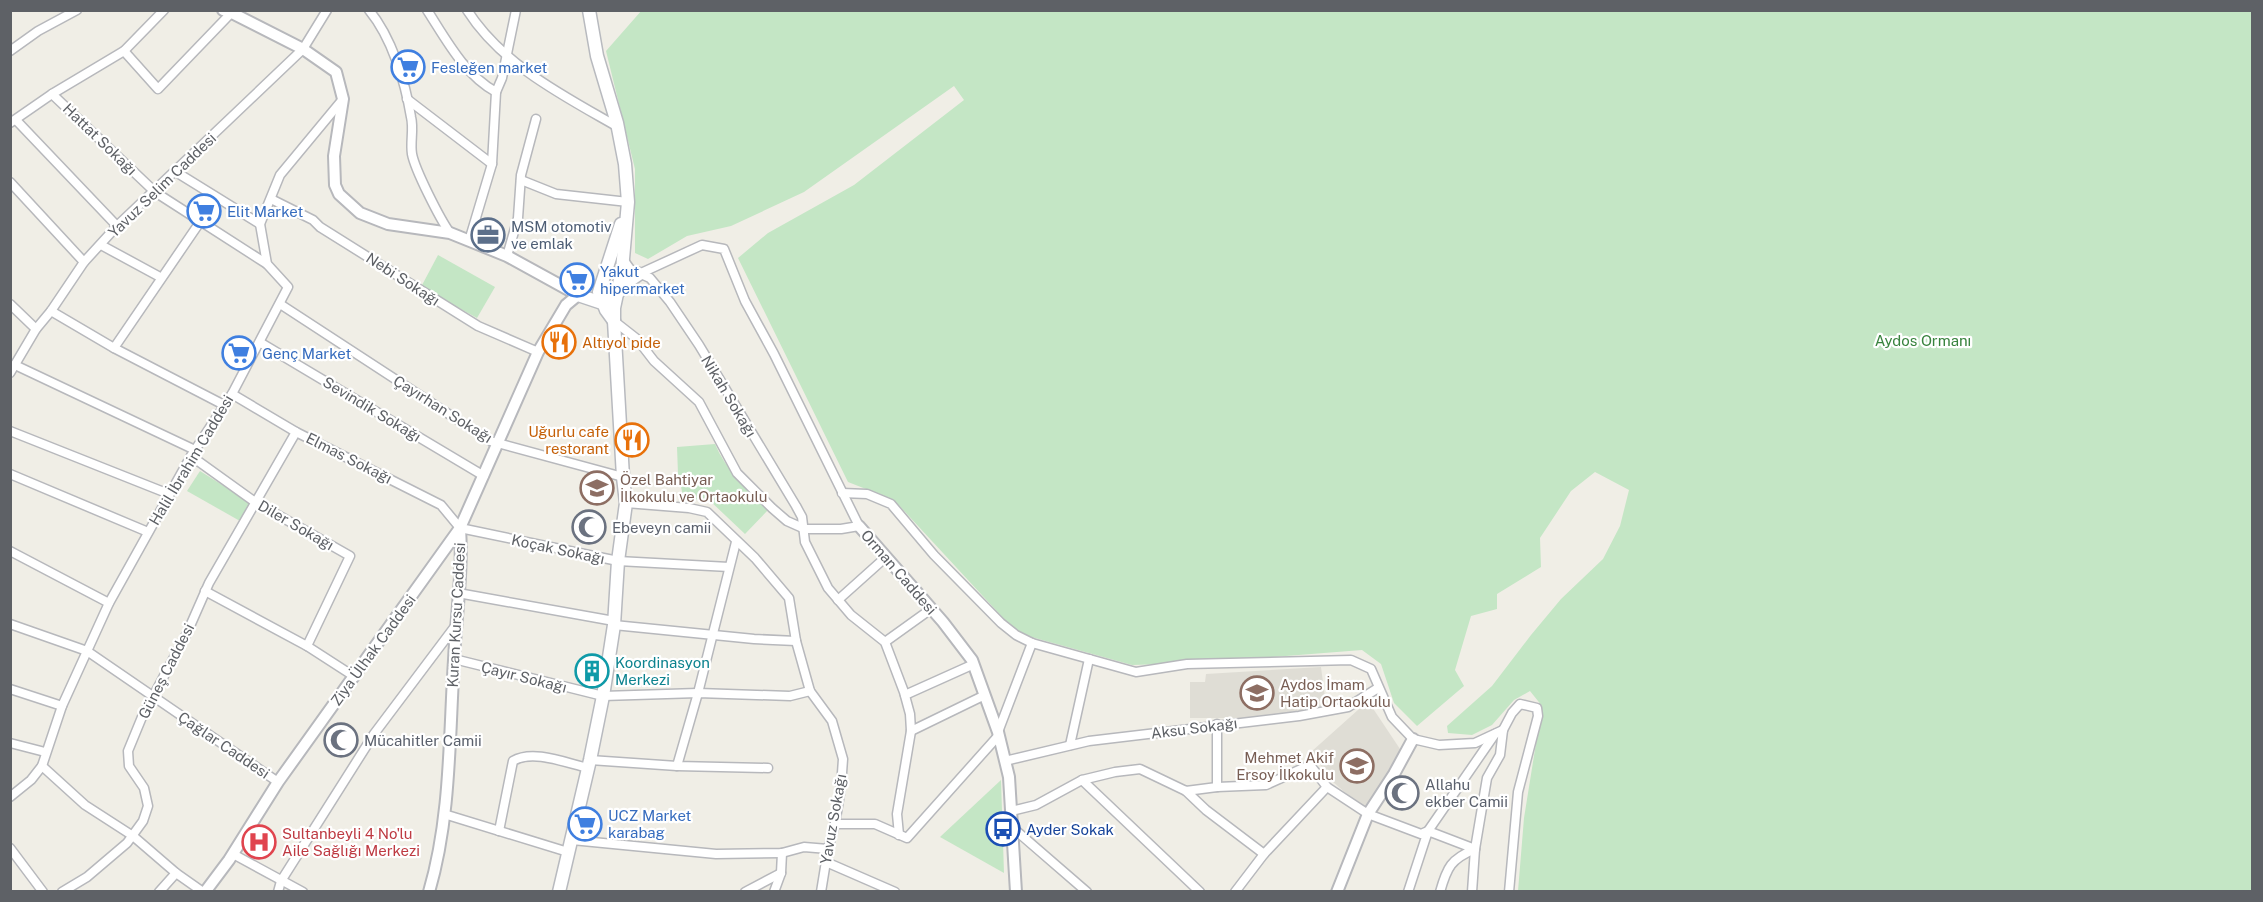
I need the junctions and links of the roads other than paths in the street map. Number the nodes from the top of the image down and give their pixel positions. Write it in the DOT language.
graph roads {
  1 [pos="77,10"];
  2 [pos="165,10"];
  3 [pos="327,10"];
  4 [pos="369,10"];
  5 [pos="428,10"];
  6 [pos="467,10"];
  7 [pos="516,10"];
  8 [pos="589,10"];
  9 [pos="230,11"];
  10 [pos="303,49"];
  11 [pos="10,51"];
  12 [pos="124,51"];
  13 [pos="506,56"];
  14 [pos="496,92"];
  15 [pos="52,94"];
  16 [pos="343,99"];
  17 [pos="407,99"];
  18 [pos="536,119"];
  19 [pos="13,122"];
  20 [pos="618,127"];
  21 [pos="492,164"];
  22 [pos="176,172"];
  23 [pos="521,180"];
  24 [pos="10,182"];
  25 [pos="155,192"];
  26 [pos="271,199"];
  27 [pos="628,201"];
  28 [pos="200,222"];
  29 [pos="260,224"];
  30 [pos="117,226"];
  31 [pos="450,232"];
  32 [pos="469,242"];
  33 [pos="100,245"];
  34 [pos="507,256"];
  35 [pos="623,259"];
  36 [pos="84,262"];
  37 [pos="267,264"];
  38 [pos="639,274"];
  39 [pos="160,277"];
  40 [pos="620,281"];
  41 [pos="578,295"];
  42 [pos="618,295"];
  43 [pos="601,298"];
  44 [pos="10,304"];
  45 [pos="280,304"];
  46 [pos="51,311"];
  47 [pos="614,321"];
  48 [pos="36,329"];
  49 [pos="261,343"];
  50 [pos="114,348"];
  51 [pos="538,352"];
  52 [pos="13,369"];
  53 [pos="232,394"];
  54 [pos="224,405"];
  55 [pos="10,431"];
  56 [pos="296,432"];
  57 [pos="498,443"];
  58 [pos="193,453"];
  59 [pos="10,474"];
  60 [pos="484,476"];
  61 [pos="623,477"];
  62 [pos="842,493"];
  63 [pos="169,494"];
  64 [pos="255,502"];
  65 [pos="627,503"];
  66 [pos="859,526"];
  67 [pos="460,528"];
  68 [pos="805,529"];
  69 [pos="148,532"];
  70 [pos="736,542"];
  71 [pos="10,551"];
  72 [pos="886,557"];
  73 [pos="618,561"];
  74 [pos="729,567"];
  75 [pos="206,591"];
  76 [pos="458,594"];
  77 [pos="838,600"];
  78 [pos="109,603"];
  79 [pos="931,609"];
  80 [pos="614,623"];
  81 [pos="10,624"];
  82 [pos="456,625"];
  83 [pos="713,635"];
  84 [pos="796,641"];
  85 [pos="885,642"];
  86 [pos="1032,643"];
  87 [pos="307,646"];
  88 [pos="87,651"];
  89 [pos="454,659"];
  90 [pos="1089,659"];
  91 [pos="974,664"];
  92 [pos="355,677"];
  93 [pos="1378,688"];
  94 [pos="10,689"];
  95 [pos="810,691"];
  96 [pos="698,693"];
  97 [pos="905,695"];
  98 [pos="985,695"];
  99 [pos="603,696"];
  100 [pos="154,697"];
  101 [pos="62,706"];
  102 [pos="1217,724"];
  103 [pos="911,731"];
  104 [pos="1499,732"];
  105 [pos="999,734"];
  106 [pos="1413,739"];
  107 [pos="10,743"];
  108 [pos="1070,745"];
  109 [pos="45,752"];
  110 [pos="1005,761"];
  111 [pos="589,764"];
  112 [pos="42,766"];
  113 [pos="677,766"];
  114 [pos="768,768"];
  115 [pos="1082,780"];
  116 [pos="278,782"];
  117 [pos="1217,787"];
  118 [pos="1327,787"];
  119 [pos="1186,791"];
  120 [pos="10,797"];
  121 [pos="1011,811"];
  122 [pos="444,814"];
  123 [pos="1368,814"];
  124 [pos="835,824"];
  125 [pos="1013,828"];
  126 [pos="499,831"];
  127 [pos="1428,831"];
  128 [pos="133,836"];
  129 [pos="903,836"];
  130 [pos="570,846"];
  131 [pos="10,848"];
  132 [pos="828,849"];
  133 [pos="1475,849"];
  134 [pos="782,853"];
  135 [pos="233,854"];
  136 [pos="1264,854"];
  137 [pos="826,862"];
  138 [pos="176,873"];
  139 [pos="781,873"];
  140 [pos="281,881"];
  141 [pos="43,891"];
  142 [pos="62,891"];
  143 [pos="159,891"];
  144 [pos="204,891"];
  145 [pos="278,891"];
  146 [pos="303,891"];
  147 [pos="429,891"];
  148 [pos="559,891"];
  149 [pos="745,891"];
  150 [pos="774,891"];
  151 [pos="821,891"];
  152 [pos="895,891"];
  153 [pos="1016,891"];
  154 [pos="1087,891"];
  155 [pos="1200,891"];
  156 [pos="1235,891"];
  157 [pos="1337,891"];
  158 [pos="1408,891"];
  159 [pos="1440,891"];
  160 [pos="1472,891"];
  161 [pos="1509,891"];
  1 -- 11 [label="street"];
  2 -- 12 [label="street"];
  3 -- 10 [label="street, Yavuz Selim Caddesi"];
  4 -- 17 [label="street"];
  5 -- 14 [label="street"];
  6 -- 13 [label="street"];
  7 -- 13 [label="street"];
  8 -- 20 [label="main road"];
  9 -- 10 [label="street"];
  9 -- 12 [label="street"];
  10 -- 16 [label="street"];
  10 -- 22 [label="street, Yavuz Selim Caddesi"];
  12 -- 15 [label="street"];
  13 -- 14 [label="street"];
  13 -- 20 [label="street"];
  14 -- 21 [label="street"];
  15 -- 19 [label="street"];
  15 -- 25 [label="street, Hattat Sokağı"];
  16 -- 26 [label="street"];
  16 -- 31 [label="street"];
  17 -- 21 [label="street"];
  17 -- 31 [label="street"];
  18 -- 23 [label="street"];
  19 -- 30 [label="street"];
  20 -- 27 [label="main road"];
  21 -- 32 [label="street"];
  22 -- 25 [label="street, Yavuz Selim Caddesi"];
  22 -- 29 [label="street"];
  23 -- 27 [label="street"];
  23 -- 34 [label="street"];
  24 -- 36 [label="street"];
  25 -- 28 [label="street, Hattat Sokağı"];
  25 -- 30 [label="street, Yavuz Selim Caddesi"];
  26 -- 29 [label="street"];
  26 -- 51 [label="street, Nebi Sokağı"];
  27 -- 35 [label="main road"];
  27 -- 43 [label="main road"];
  28 -- 37 [label="street, Hattat Sokağı"];
  28 -- 39 [label="street"];
  29 -- 37 [label="street"];
  30 -- 33 [label="street, Yavuz Selim Caddesi"];
  31 -- 32 [label="street"];
  32 -- 34 [label="street"];
  33 -- 36 [label="street, Yavuz Selim Caddesi"];
  33 -- 39 [label="street"];
  34 -- 41 [label="street"];
  35 -- 38 [label="street, Nikah Sokağı"];
  35 -- 40 [label="main road"];
  36 -- 46 [label="street, Yavuz Selim Caddesi"];
  37 -- 45 [label="street, Halil İbrahim Caddesi"];
  38 -- 40 [label="main road"];
  38 -- 42 [label="main road"];
  38 -- 62 [label="street, Orman Caddesi"];
  38 -- 68 [label="street, Nikah Sokağı"];
  39 -- 50 [label="street"];
  40 -- 42 [label="main road"];
  40 -- 43 [label="main road"];
  41 -- 43 [label="main road"];
  41 -- 51 [label="street, Kuran Kursu Caddesi"];
  42 -- 43 [label="main road"];
  42 -- 47 [label="main road"];
  43 -- 47 [label="main road"];
  44 -- 48 [label="street"];
  45 -- 49 [label="street, Halil İbrahim Caddesi"];
  45 -- 57 [label="street, Çayırhan Sokağı"];
  46 -- 48 [label="street, Yavuz Selim Caddesi"];
  46 -- 50 [label="street"];
  47 -- 61 [label="main road"];
  47 -- 68 [label="street"];
  48 -- 52 [label="street, Yavuz Selim Caddesi"];
  49 -- 53 [label="street, Halil İbrahim Caddesi"];
  49 -- 60 [label="street, Sevindik Sokağı"];
  50 -- 54 [label="street"];
  51 -- 57 [label="street, Kuran Kursu Caddesi"];
  52 -- 58 [label="street, Diler Sokağı"];
  53 -- 54 [label="street, Halil İbrahim Caddesi"];
  53 -- 56 [label="street, Elmas Sokağı"];
  54 -- 58 [label="street, Halil İbrahim Caddesi"];
  55 -- 63 [label="street"];
  56 -- 64 [label="street, Güneş Caddesi"];
  56 -- 67 [label="street, Elmas Sokağı"];
  57 -- 60 [label="street, Kuran Kursu Caddesi"];
  57 -- 61 [label="street, Çayırhan Sokağı"];
  58 -- 63 [label="street, Halil İbrahim Caddesi"];
  58 -- 64 [label="street, Diler Sokağı"];
  59 -- 69 [label="street"];
  60 -- 67 [label="street, Kuran Kursu Caddesi"];
  61 -- 65 [label="main road"];
  62 -- 66 [label="street, Orman Caddesi"];
  62 -- 86 [label="street"];
  63 -- 69 [label="street, Halil İbrahim Caddesi"];
  64 -- 75 [label="street, Güneş Caddesi"];
  64 -- 87 [label="street, Diler Sokağı"];
  65 -- 70 [label="street, Yavuz Sokağı"];
  65 -- 73 [label="main road"];
  66 -- 68 [label="street"];
  66 -- 72 [label="street, Orman Caddesi"];
  67 -- 73 [label="street, Koçak Sokağı"];
  67 -- 76 [label="street, Kuran Kursu Caddesi"];
  67 -- 92 [label="street, Ziya Ülhak Caddesi"];
  68 -- 77 [label="street, Nikah Sokağı"];
  69 -- 78 [label="street, Halil İbrahim Caddesi"];
  70 -- 74 [label="street"];
  70 -- 84 [label="street, Yavuz Sokağı"];
  71 -- 78 [label="street"];
  72 -- 77 [label="street"];
  72 -- 79 [label="street, Orman Caddesi"];
  73 -- 74 [label="street, Koçak Sokağı"];
  73 -- 80 [label="main road"];
  74 -- 83 [label="street"];
  75 -- 87 [label="street"];
  75 -- 100 [label="street, Güneş Caddesi"];
  76 -- 80 [label="street"];
  76 -- 82 [label="street, Kuran Kursu Caddesi"];
  77 -- 85 [label="street, Nikah Sokağı"];
  78 -- 88 [label="street, Halil İbrahim Caddesi"];
  79 -- 85 [label="street"];
  79 -- 91 [label="street, Orman Caddesi"];
  80 -- 83 [label="street"];
  80 -- 99 [label="main road"];
  81 -- 88 [label="street, Çağlar Caddesi"];
  82 -- 89 [label="street, Kuran Kursu Caddesi"];
  82 -- 140 [label="street"];
  83 -- 84 [label="street"];
  83 -- 96 [label="street"];
  84 -- 95 [label="street, Yavuz Sokağı"];
  85 -- 97 [label="street"];
  86 -- 90 [label="street"];
  86 -- 105 [label="street"];
  87 -- 92 [label="street"];
  88 -- 100 [label="street, Çağlar Caddesi"];
  88 -- 101 [label="street, Halil İbrahim Caddesi"];
  89 -- 99 [label="street, Çayır Sokağı"];
  89 -- 122 [label="street, Kuran Kursu Caddesi"];
  90 -- 93 [label="street"];
  90 -- 108 [label="street"];
  91 -- 97 [label="street"];
  91 -- 98 [label="street, Orman Caddesi"];
  92 -- 116 [label="street, Ziya Ülhak Caddesi"];
  93 -- 102 [label="street, Aksu Sokağı"];
  93 -- 106 [label="street"];
  94 -- 101 [label="street"];
  95 -- 96 [label="street, Çayır Sokağı"];
  95 -- 124 [label="street, Yavuz Sokağı"];
  96 -- 99 [label="street, Çayır Sokağı"];
  96 -- 113 [label="street"];
  97 -- 103 [label="street"];
  98 -- 103 [label="street"];
  98 -- 105 [label="street, Orman Caddesi"];
  99 -- 111 [label="main road"];
  100 -- 116 [label="street, Çağlar Caddesi"];
  100 -- 128 [label="street, Güneş Caddesi"];
  101 -- 109 [label="street, Halil İbrahim Caddesi"];
  102 -- 108 [label="street, Aksu Sokağı"];
  102 -- 117 [label="street"];
  103 -- 129 [label="street"];
  104 -- 106 [label="street"];
  104 -- 127 [label="street"];
  104 -- 133 [label="street"];
  104 -- 161 [label="street"];
  105 -- 110 [label="street, Orman Caddesi"];
  105 -- 129 [label="street"];
  106 -- 123 [label="street"];
  107 -- 109 [label="street"];
  108 -- 110 [label="street, Aksu Sokağı"];
  109 -- 112 [label="street, Halil İbrahim Caddesi"];
  110 -- 121 [label="street, Orman Caddesi"];
  111 -- 113 [label="street"];
  111 -- 126 [label="street"];
  111 -- 130 [label="main road"];
  112 -- 120 [label="street"];
  112 -- 128 [label="street"];
  113 -- 114 [label="street"];
  115 -- 119 [label="street"];
  115 -- 121 [label="street"];
  115 -- 155 [label="street"];
  116 -- 135 [label="street, Ziya Ülhak Caddesi"];
  117 -- 118 [label="street"];
  117 -- 119 [label="street"];
  118 -- 123 [label="street"];
  118 -- 136 [label="street"];
  119 -- 136 [label="street"];
  121 -- 125 [label="street, Orman Caddesi"];
  122 -- 126 [label="street"];
  122 -- 147 [label="street, Kuran Kursu Caddesi"];
  123 -- 127 [label="street"];
  123 -- 157 [label="street"];
  124 -- 129 [label="street"];
  124 -- 132 [label="street, Yavuz Sokağı"];
  125 -- 153 [label="street, Orman Caddesi"];
  125 -- 154 [label="street"];
  126 -- 130 [label="street"];
  127 -- 133 [label="street"];
  127 -- 158 [label="street"];
  128 -- 138 [label="street"];
  128 -- 142 [label="street, Güneş Caddesi"];
  130 -- 134 [label="street"];
  130 -- 148 [label="main road"];
  131 -- 141 [label="street"];
  132 -- 134 [label="street"];
  132 -- 137 [label="street, Yavuz Sokağı"];
  133 -- 159 [label="street"];
  133 -- 160 [label="street"];
  134 -- 139 [label="street"];
  135 -- 140 [label="street"];
  135 -- 144 [label="street, Ziya Ülhak Caddesi"];
  136 -- 156 [label="street"];
  137 -- 151 [label="street, Yavuz Sokağı"];
  137 -- 152 [label="street"];
  138 -- 143 [label="street"];
  138 -- 144 [label="street"];
  139 -- 149 [label="street"];
  139 -- 150 [label="street"];
  140 -- 145 [label="street"];
  140 -- 146 [label="street"];
}
